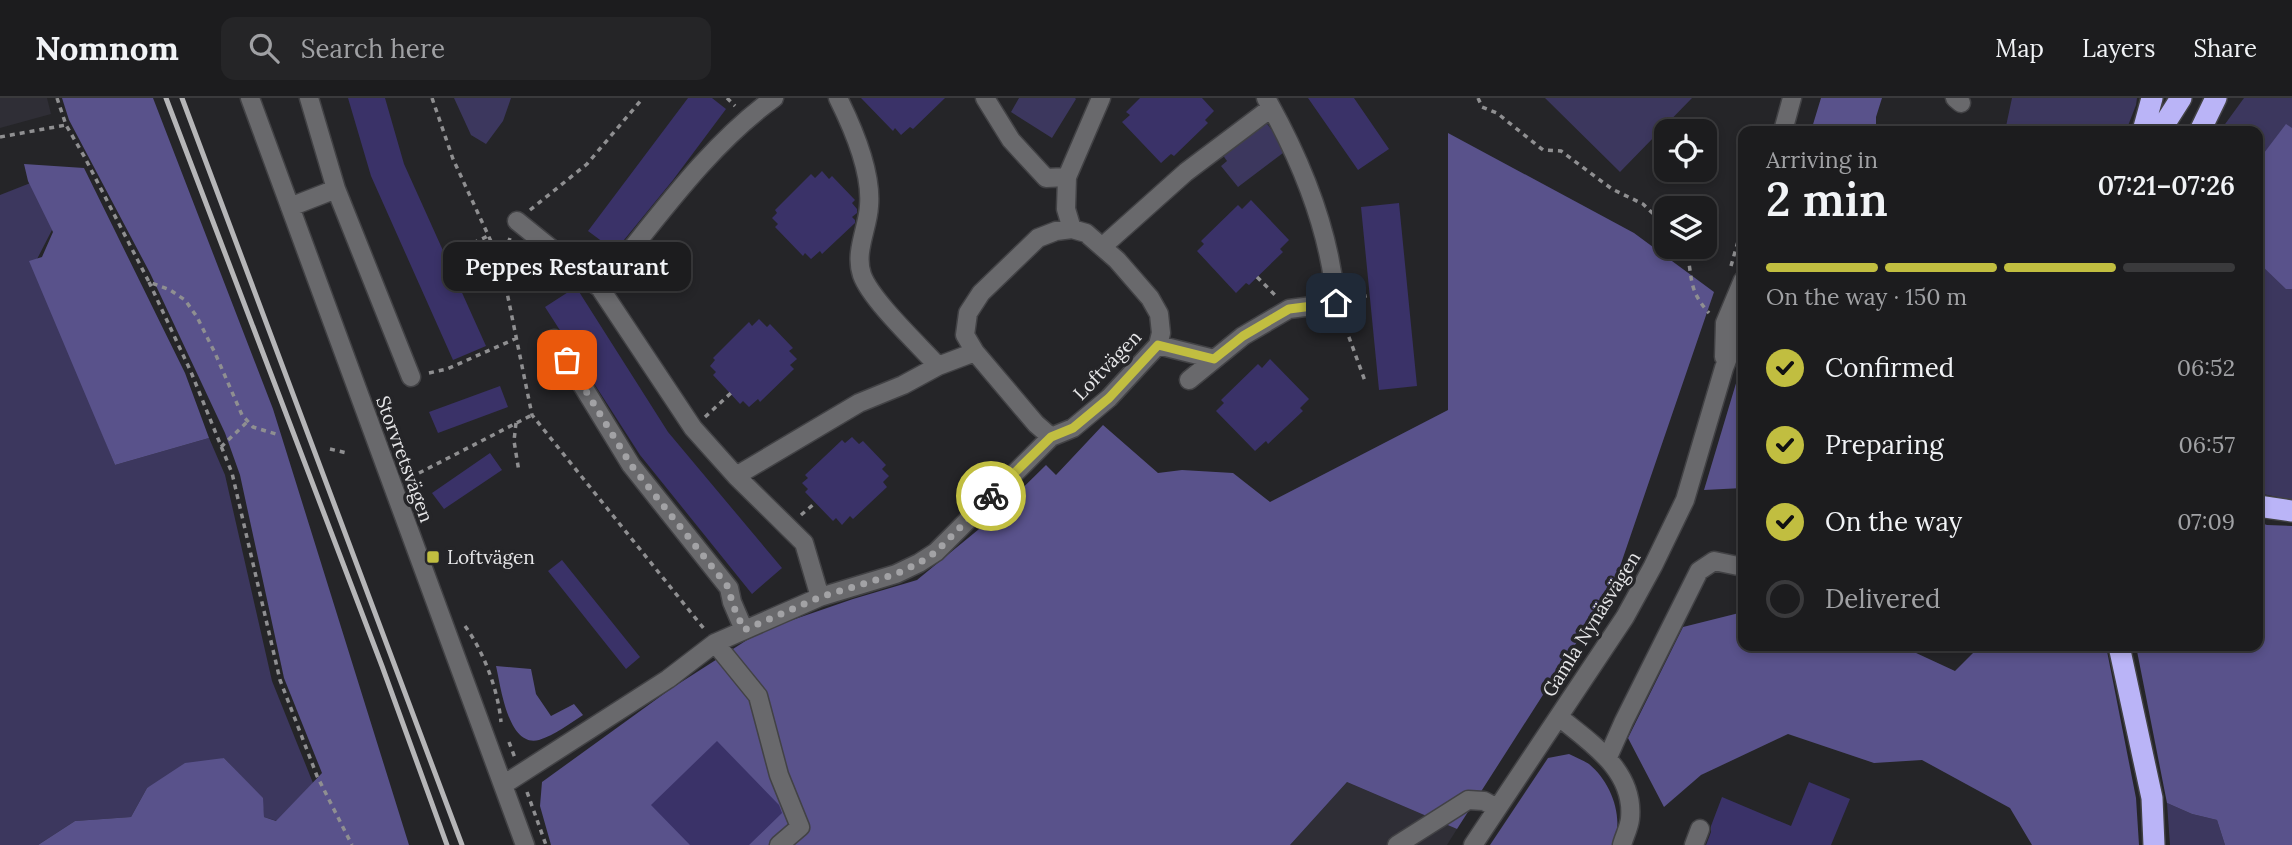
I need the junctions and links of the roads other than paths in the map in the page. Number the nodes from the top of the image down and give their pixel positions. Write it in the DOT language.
graph roads {
  1 [pos="250,98"];
  2 [pos="309,98"];
  3 [pos="774,98"];
  4 [pos="838,98"];
  5 [pos="985,98"];
  6 [pos="1101,98"];
  7 [pos="1792,98"];
  8 [pos="2152,98"];
  9 [pos="2181,98"];
  10 [pos="2216,98"];
  11 [pos="2226,98"];
  12 [pos="1268,103"];
  13 [pos="1784,126"];
  14 [pos="2144,126"];
  15 [pos="2163,126"];
  16 [pos="2202,126"];
  17 [pos="2203,126"];
  18 [pos="1068,177"];
  19 [pos="336,189"];
  20 [pos="290,207"];
  21 [pos="517,221"];
  22 [pos="1072,229"];
  23 [pos="1102,247"];
  24 [pos="1736,276"];
  25 [pos="600,288"];
  26 [pos="1738,332"];
  27 [pos="554,339"];
  28 [pos="1158,345"];
  29 [pos="975,352"];
  30 [pos="1214,359"];
  31 [pos="938,366"];
  32 [pos="1724,368"];
  33 [pos="411,377"];
  34 [pos="1189,380"];
  35 [pos="1051,437"];
  36 [pos="736,476"];
  37 [pos="2263,507"];
  38 [pos="2292,511"];
  39 [pos="1738,566"];
  40 [pos="820,597"];
  41 [pos="744,630"];
  42 [pos="715,643"];
  43 [pos="2120,651"];
  44 [pos="1559,717"];
  45 [pos="1608,757"];
  46 [pos="503,785"];
  47 [pos="1497,808"];
  48 [pos="525,845"];
  49 [pos="779,845"];
  50 [pos="1396,845"];
  51 [pos="1473,845"];
  52 [pos="1622,845"];
  53 [pos="2154,845"];
  1 -- 20 [label="street, Storvretsvägen"];
  2 -- 19 [label="street, Storvretsvägen"];
  3 -- 25 [label="street"];
  4 -- 31 [label="street"];
  5 -- 18 [label="street"];
  6 -- 18 [label="street"];
  7 -- 13 [label="street"];
  8 -- 14 [label="highway"];
  9 -- 15 [label="highway"];
  10 -- 16 [label="highway"];
  11 -- 17 [label="highway"];
  12 -- 23 [label="street"];
  12 -- 30 [label="street"];
  18 -- 22 [label="street"];
  19 -- 20 [label="street"];
  19 -- 33 [label="street, Storvretsvägen"];
  20 -- 46 [label="street, Storvretsvägen"];
  21 -- 25 [label="street"];
  22 -- 23 [label="street, Loftvägen"];
  22 -- 29 [label="street"];
  23 -- 28 [label="street, Loftvägen"];
  24 -- 32 [label="street, Gamla Nynäsvägen"];
  25 -- 36 [label="street"];
  26 -- 32 [label="street, Gamla Nynäsvägen"];
  27 -- 41 [label="street"];
  28 -- 30 [label="street"];
  28 -- 35 [label="street, Loftvägen"];
  29 -- 31 [label="street"];
  29 -- 35 [label="street"];
  30 -- 34 [label="street"];
  31 -- 36 [label="street"];
  32 -- 44 [label="street, Gamla Nynäsvägen"];
  35 -- 40 [label="street, Loftvägen"];
  36 -- 40 [label="street"];
  37 -- 38 [label="highway"];
  39 -- 45 [label="street"];
  40 -- 41 [label="street, Loftvägen"];
  41 -- 42 [label="street, Loftvägen"];
  42 -- 46 [label="street, Loftvägen"];
  42 -- 49 [label="street"];
  43 -- 53 [label="highway"];
  44 -- 45 [label="street"];
  44 -- 47 [label="street, Gamla Nynäsvägen"];
  45 -- 52 [label="street"];
  46 -- 48 [label="street, Storvretsvägen"];
  47 -- 50 [label="street"];
  47 -- 51 [label="street, Gamla Nynäsvägen"];
}
